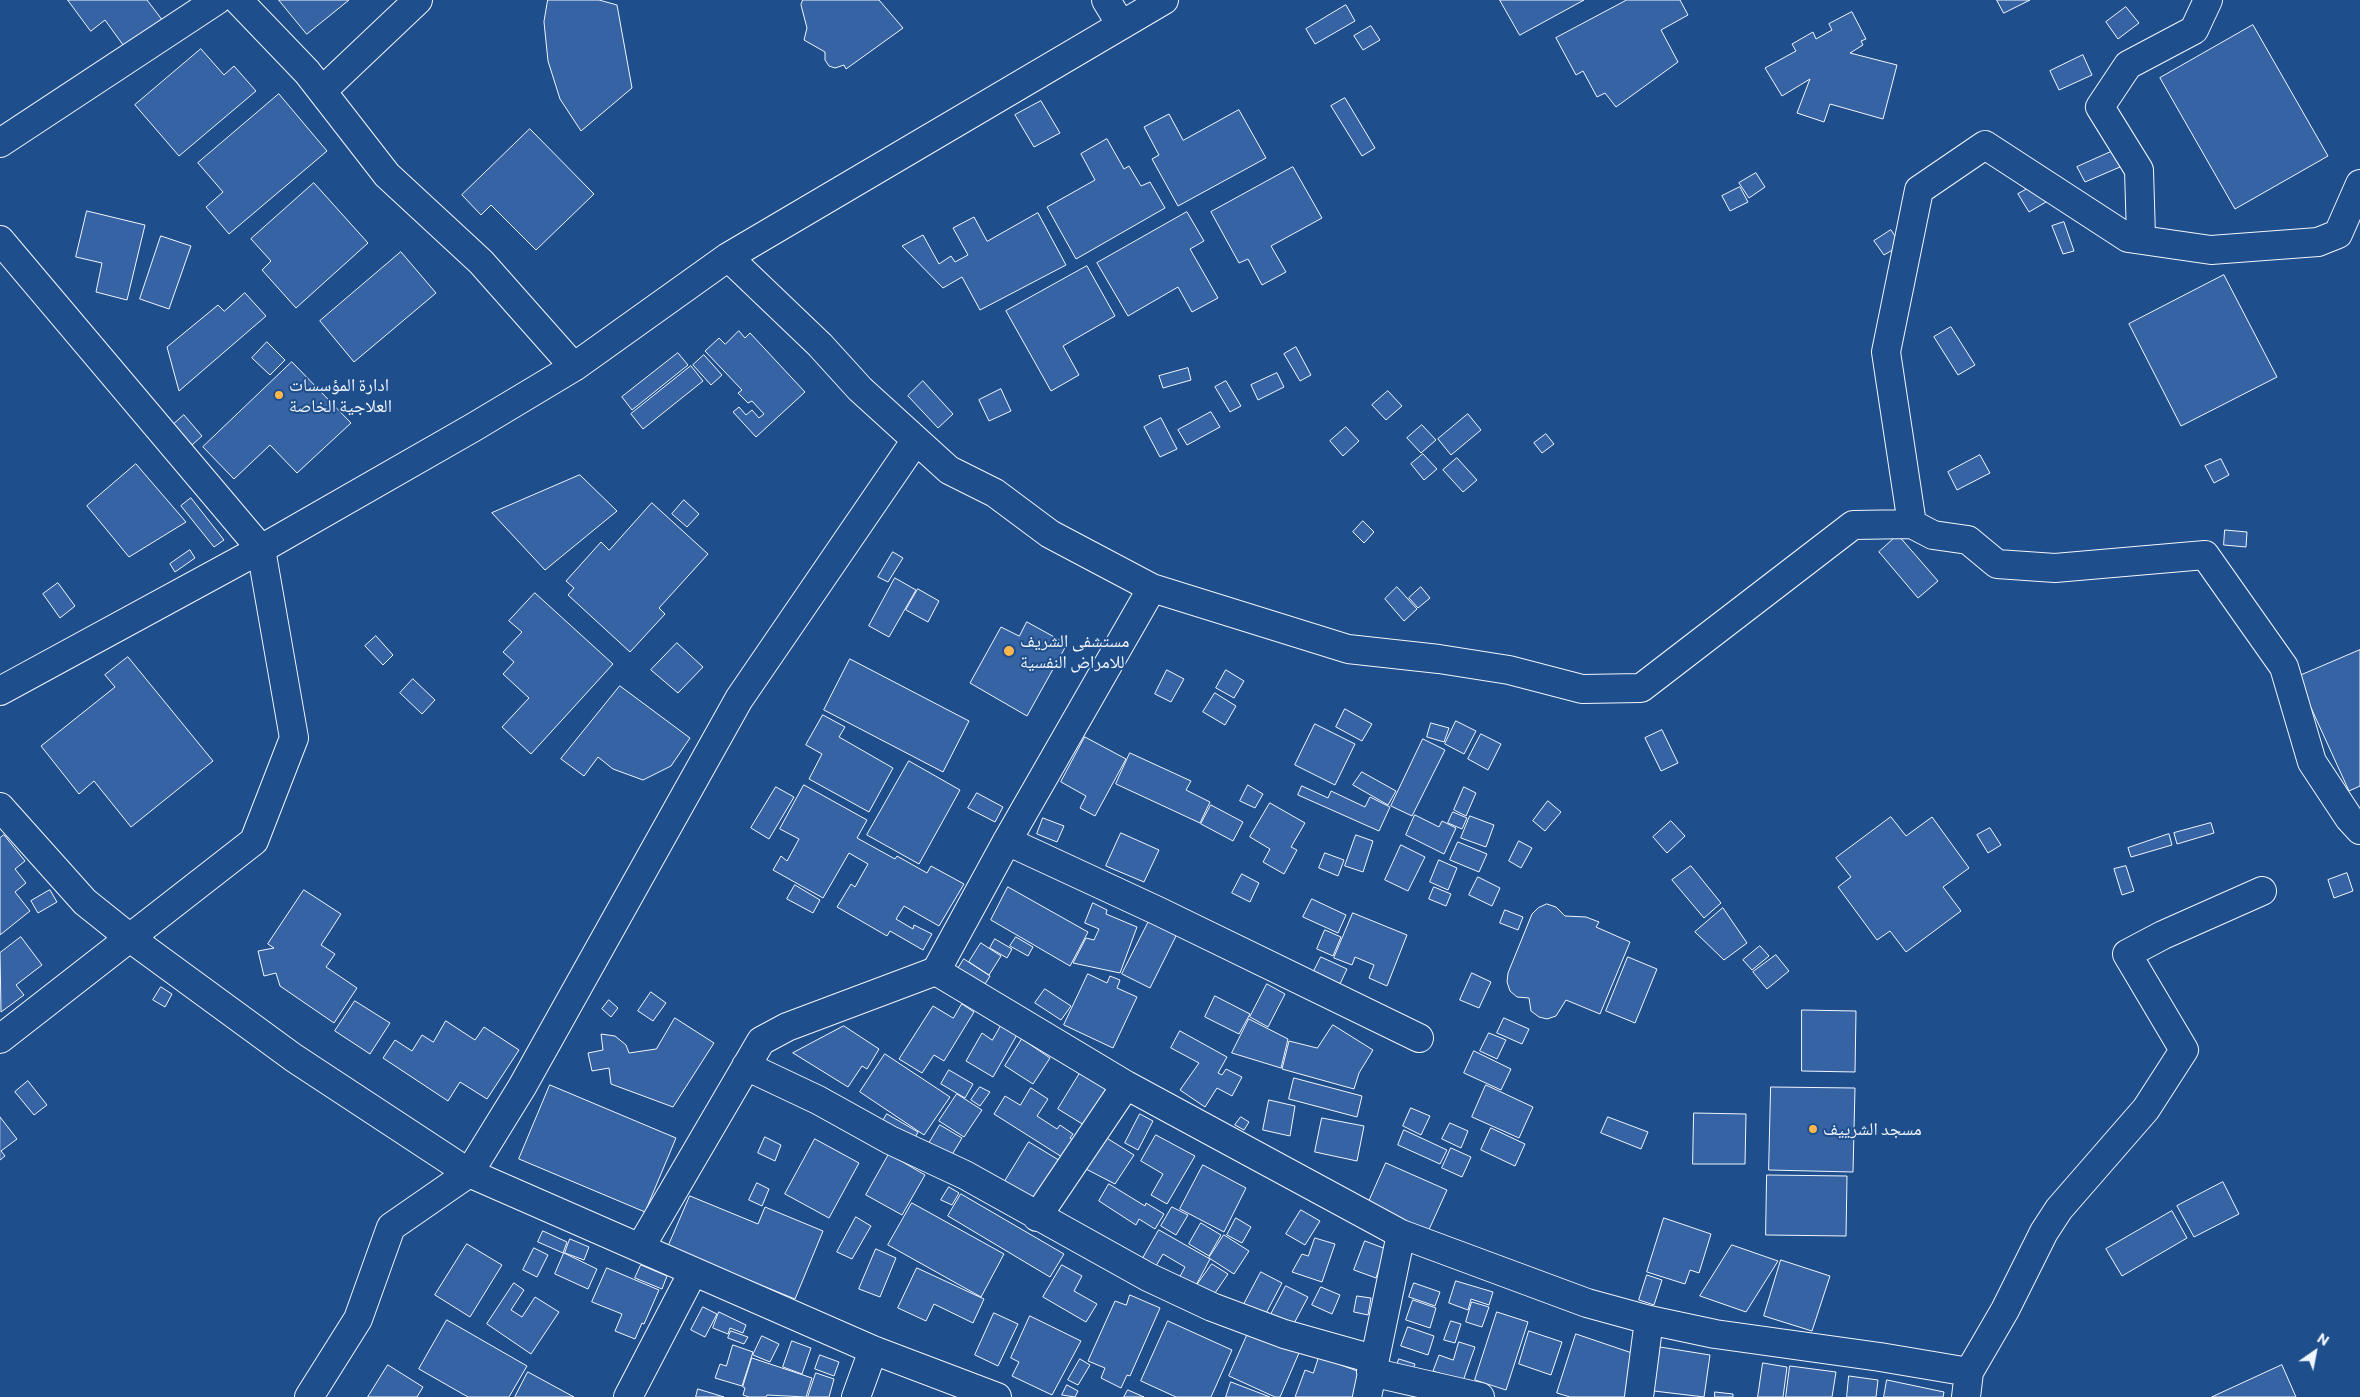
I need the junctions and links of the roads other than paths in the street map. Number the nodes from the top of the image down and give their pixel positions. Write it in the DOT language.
graph roads {
  1 [pos="217,0"];
  2 [pos="238,0"];
  3 [pos="418,0"];
  4 [pos="1106,0"];
  5 [pos="1164,0"];
  6 [pos="2208,0"];
  7 [pos="1121,25"];
  8 [pos="322,90"];
  9 [pos="0,143"];
  10 [pos="2360,184"];
  11 [pos="2128,238"];
  12 [pos="0,240"];
  13 [pos="728,257"];
  14 [pos="574,367"];
  15 [pos="916,440"];
  16 [pos="1912,524"];
  17 [pos="261,549"];
  18 [pos="1152,588"];
  19 [pos="0,691"];
  20 [pos="0,807"];
  21 [pos="2360,830"];
  22 [pos="1007,841"];
  23 [pos="2262,891"];
  24 [pos="130,938"];
  25 [pos="936,971"];
  26 [pos="1419,1038"];
  27 [pos="0,1039"];
  28 [pos="746,1066"];
  29 [pos="1126,1085"];
  30 [pos="469,1173"];
  31 [pos="1037,1216"];
  32 [pos="1401,1234"];
  33 [pos="640,1248"];
  34 [pos="692,1272"];
  35 [pos="1649,1320"];
  36 [pos="873,1350"];
  37 [pos="1370,1376"];
  38 [pos="1968,1385"];
  39 [pos="308,1397"];
  40 [pos="628,1397"];
  41 [pos="856,1397"];
  42 [pos="997,1397"];
  43 [pos="1480,1397"];
  44 [pos="1639,1397"];
  1 -- 9 [label="street"];
  2 -- 8 [label="street"];
  3 -- 8 [label="street"];
  4 -- 7 [label="street"];
  5 -- 7 [label="street"];
  6 -- 11 [label="street"];
  7 -- 13 [label="street"];
  8 -- 14 [label="street"];
  10 -- 11 [label="street"];
  11 -- 16 [label="street"];
  12 -- 17 [label="street"];
  13 -- 14 [label="street"];
  13 -- 15 [label="street"];
  14 -- 17 [label="street"];
  15 -- 18 [label="street"];
  15 -- 30 [label="street"];
  16 -- 18 [label="street"];
  16 -- 21 [label="street"];
  17 -- 19 [label="street"];
  17 -- 24 [label="street"];
  18 -- 22 [label="street"];
  20 -- 24 [label="street"];
  22 -- 25 [label="street"];
  22 -- 26 [label="street"];
  23 -- 38 [label="street"];
  24 -- 27 [label="street"];
  24 -- 30 [label="street"];
  25 -- 28 [label="street"];
  25 -- 29 [label="street"];
  28 -- 31 [label="street"];
  28 -- 33 [label="street"];
  29 -- 31 [label="street"];
  29 -- 32 [label="street"];
  30 -- 33 [label="street"];
  30 -- 39 [label="street"];
  31 -- 37 [label="street"];
  32 -- 35 [label="street"];
  32 -- 37 [label="street"];
  33 -- 34 [label="street"];
  34 -- 36 [label="street"];
  34 -- 40 [label="street"];
  35 -- 38 [label="street"];
  35 -- 44 [label="street"];
  36 -- 41 [label="street"];
  36 -- 42 [label="street"];
  37 -- 43 [label="street"];
}
